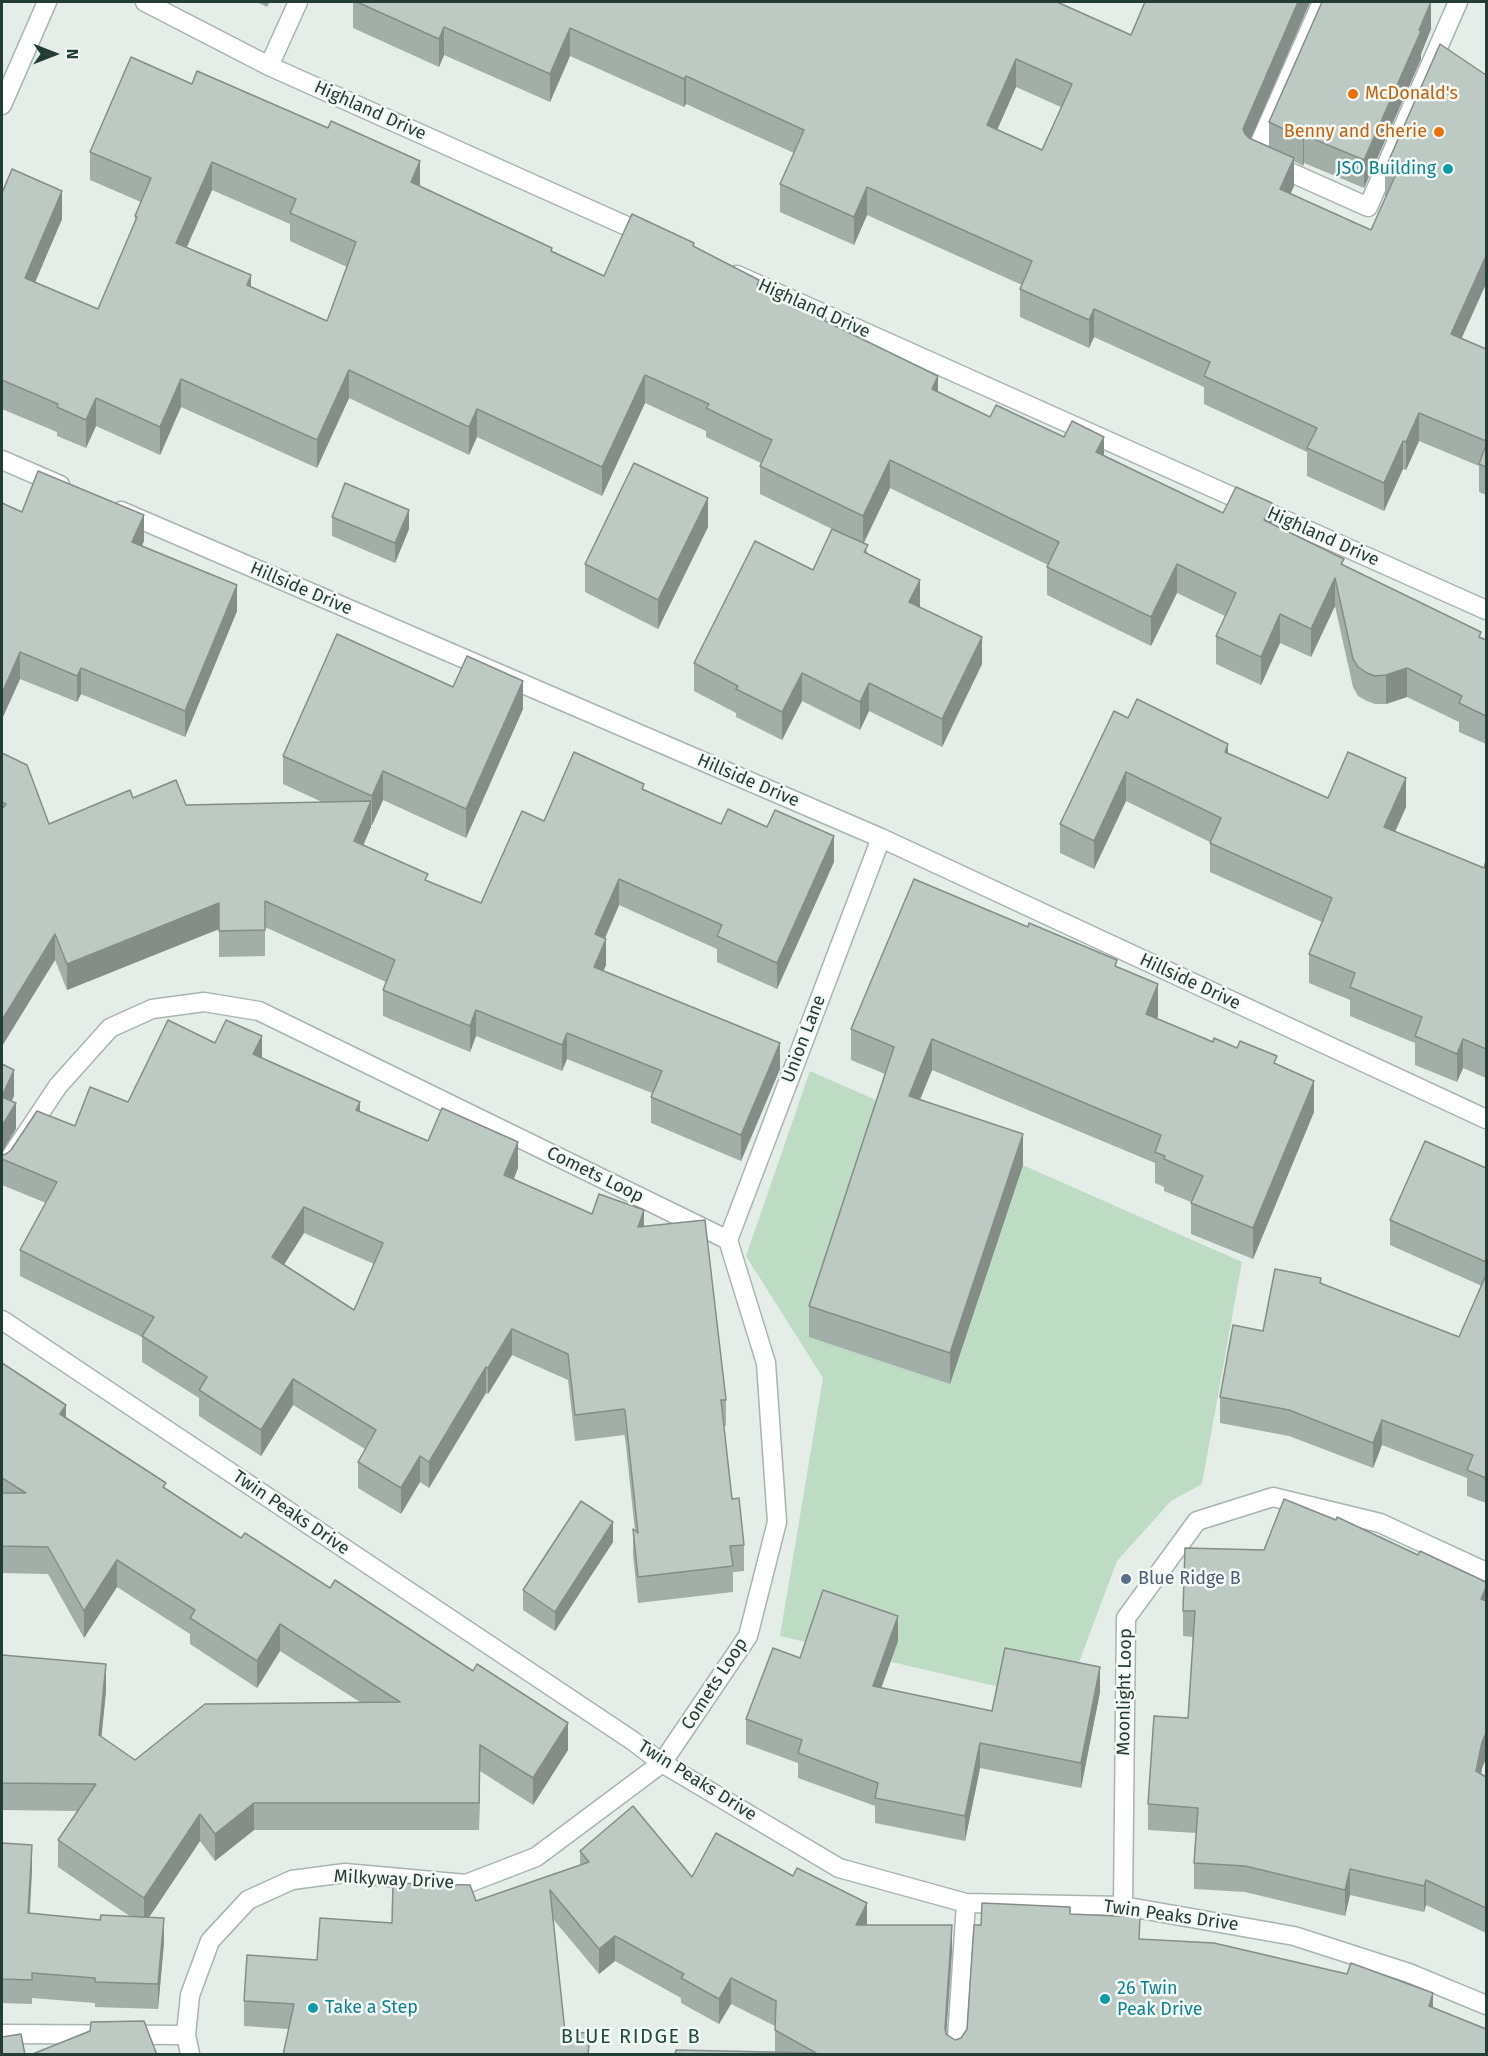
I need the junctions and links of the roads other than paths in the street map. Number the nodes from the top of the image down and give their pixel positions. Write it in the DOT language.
graph roads {
  1 [pos="47,2"];
  2 [pos="145,2"];
  3 [pos="298,2"];
  4 [pos="1322,2"];
  5 [pos="1458,2"];
  6 [pos="269,66"];
  7 [pos="2,105"];
  8 [pos="661,241"];
  9 [pos="726,270"];
  10 [pos="2,460"];
  11 [pos="78,493"];
  12 [pos="100,502"];
  13 [pos="1486,610"];
  14 [pos="881,838"];
  15 [pos="1486,1119"];
  16 [pos="2,1170"];
  17 [pos="728,1240"];
  18 [pos="2,1320"];
  19 [pos="1486,1572"];
  20 [pos="662,1763"];
  21 [pos="966,1903"];
  22 [pos="1123,1906"];
  23 [pos="1486,2006"];
  24 [pos="2,2034"];
  25 [pos="186,2035"];
  26 [pos="190,2055"];
  27 [pos="956,2055"];
  1 -- 7 [label="street"];
  2 -- 6 [label="street, Highland Drive"];
  3 -- 6 [label="street"];
  4 -- 5 [label="street"];
  6 -- 8 [label="street, Highland Drive"];
  9 -- 13 [label="street, Highland Drive"];
  10 -- 11 [label="street"];
  12 -- 14 [label="street, Hillside Drive"];
  14 -- 15 [label="street, Hillside Drive"];
  14 -- 17 [label="street, Union Lane"];
  16 -- 17 [label="street, Comets Loop"];
  17 -- 20 [label="street, Comets Loop"];
  18 -- 20 [label="street, Twin Peaks Drive"];
  19 -- 22 [label="street, Moonlight Loop"];
  20 -- 21 [label="street, Twin Peaks Drive"];
  20 -- 25 [label="street, Milkyway Drive"];
  21 -- 22 [label="street, Twin Peaks Drive"];
  21 -- 27 [label="street"];
  22 -- 23 [label="street, Twin Peaks Drive"];
  24 -- 25 [label="street"];
  25 -- 26 [label="street, Milkyway Drive"];
}
